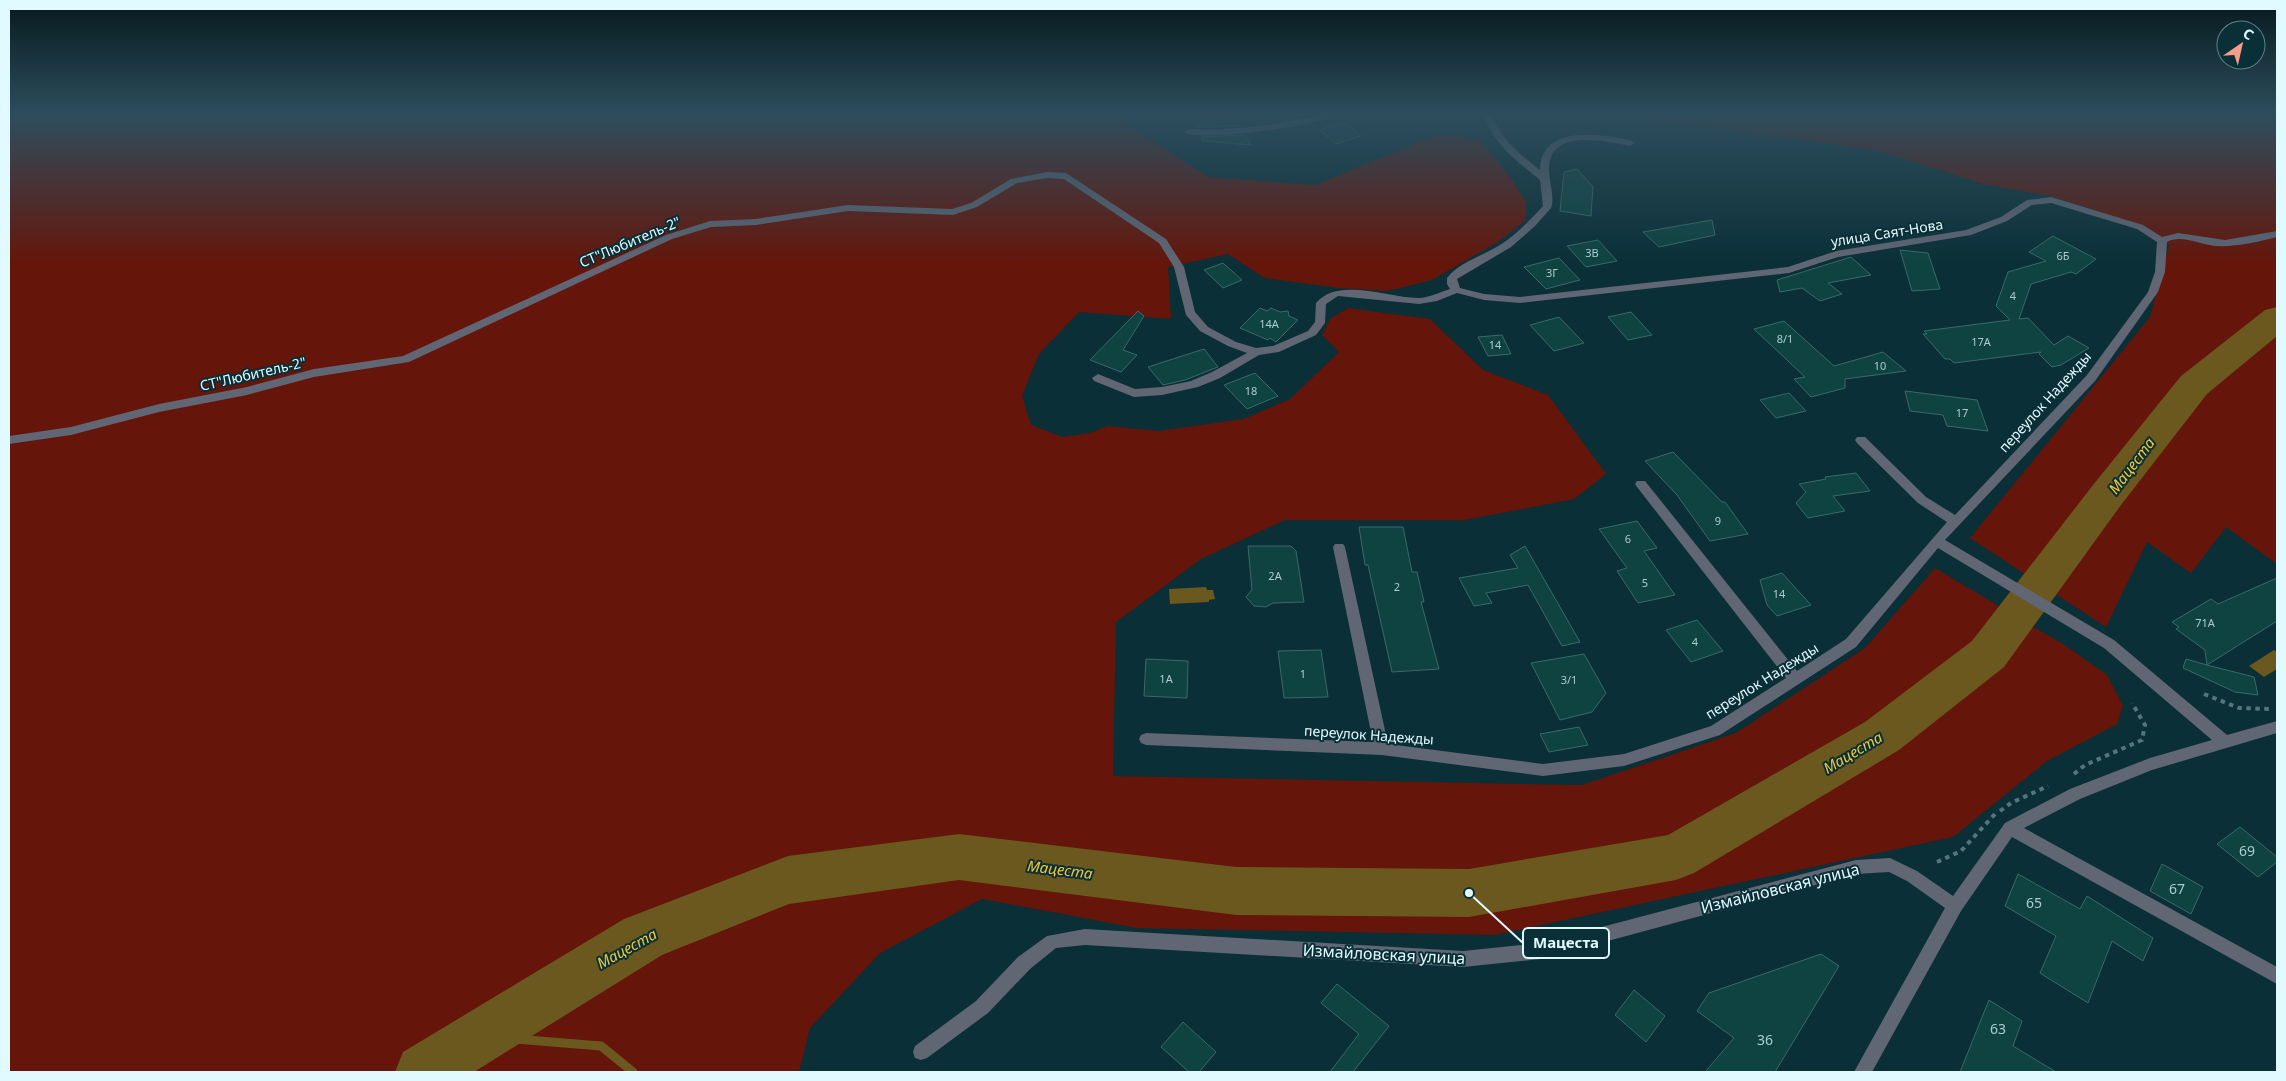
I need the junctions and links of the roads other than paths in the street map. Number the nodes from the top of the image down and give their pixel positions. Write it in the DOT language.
graph roads {
  1 [pos="1528,165"];
  2 [pos="1545,165"];
  3 [pos="1545,179"];
  4 [pos="2277,234"];
  5 [pos="2162,241"];
  6 [pos="1456,290"];
  7 [pos="1256,352"];
  8 [pos="1098,378"];
  9 [pos="9,440"];
  10 [pos="1861,440"];
  11 [pos="1641,484"];
  12 [pos="1957,522"];
  13 [pos="1937,541"];
  14 [pos="1340,548"];
  15 [pos="1796,680"];
  16 [pos="2277,727"];
  17 [pos="1146,739"];
  18 [pos="2224,741"];
  19 [pos="1382,749"];
  20 [pos="2010,828"];
  21 [pos="1955,906"];
  22 [pos="2277,976"];
  23 [pos="921,1052"];
  24 [pos="1863,1072"];
  1 -- 3 [label="street"];
  2 -- 3 [label="street"];
  3 -- 6 [label="street"];
  4 -- 5 [label="street"];
  5 -- 6 [label="street, улица Саят-Нова"];
  5 -- 12 [label="street, переулок Надежды"];
  6 -- 7 [label="street"];
  7 -- 8 [label="street"];
  7 -- 9 [label="street, СТ\"Любитель-2\""];
  10 -- 12 [label="street"];
  11 -- 15 [label="street"];
  12 -- 13 [label="street, переулок Надежды"];
  13 -- 15 [label="street, переулок Надежды"];
  13 -- 18 [label="street"];
  14 -- 19 [label="street"];
  15 -- 19 [label="street, переулок Надежды"];
  16 -- 18 [label="street"];
  17 -- 19 [label="street, переулок Надежды"];
  18 -- 20 [label="street"];
  20 -- 21 [label="street"];
  20 -- 22 [label="street"];
  21 -- 23 [label="street, Измайловская улица"];
  21 -- 24 [label="street"];
}
